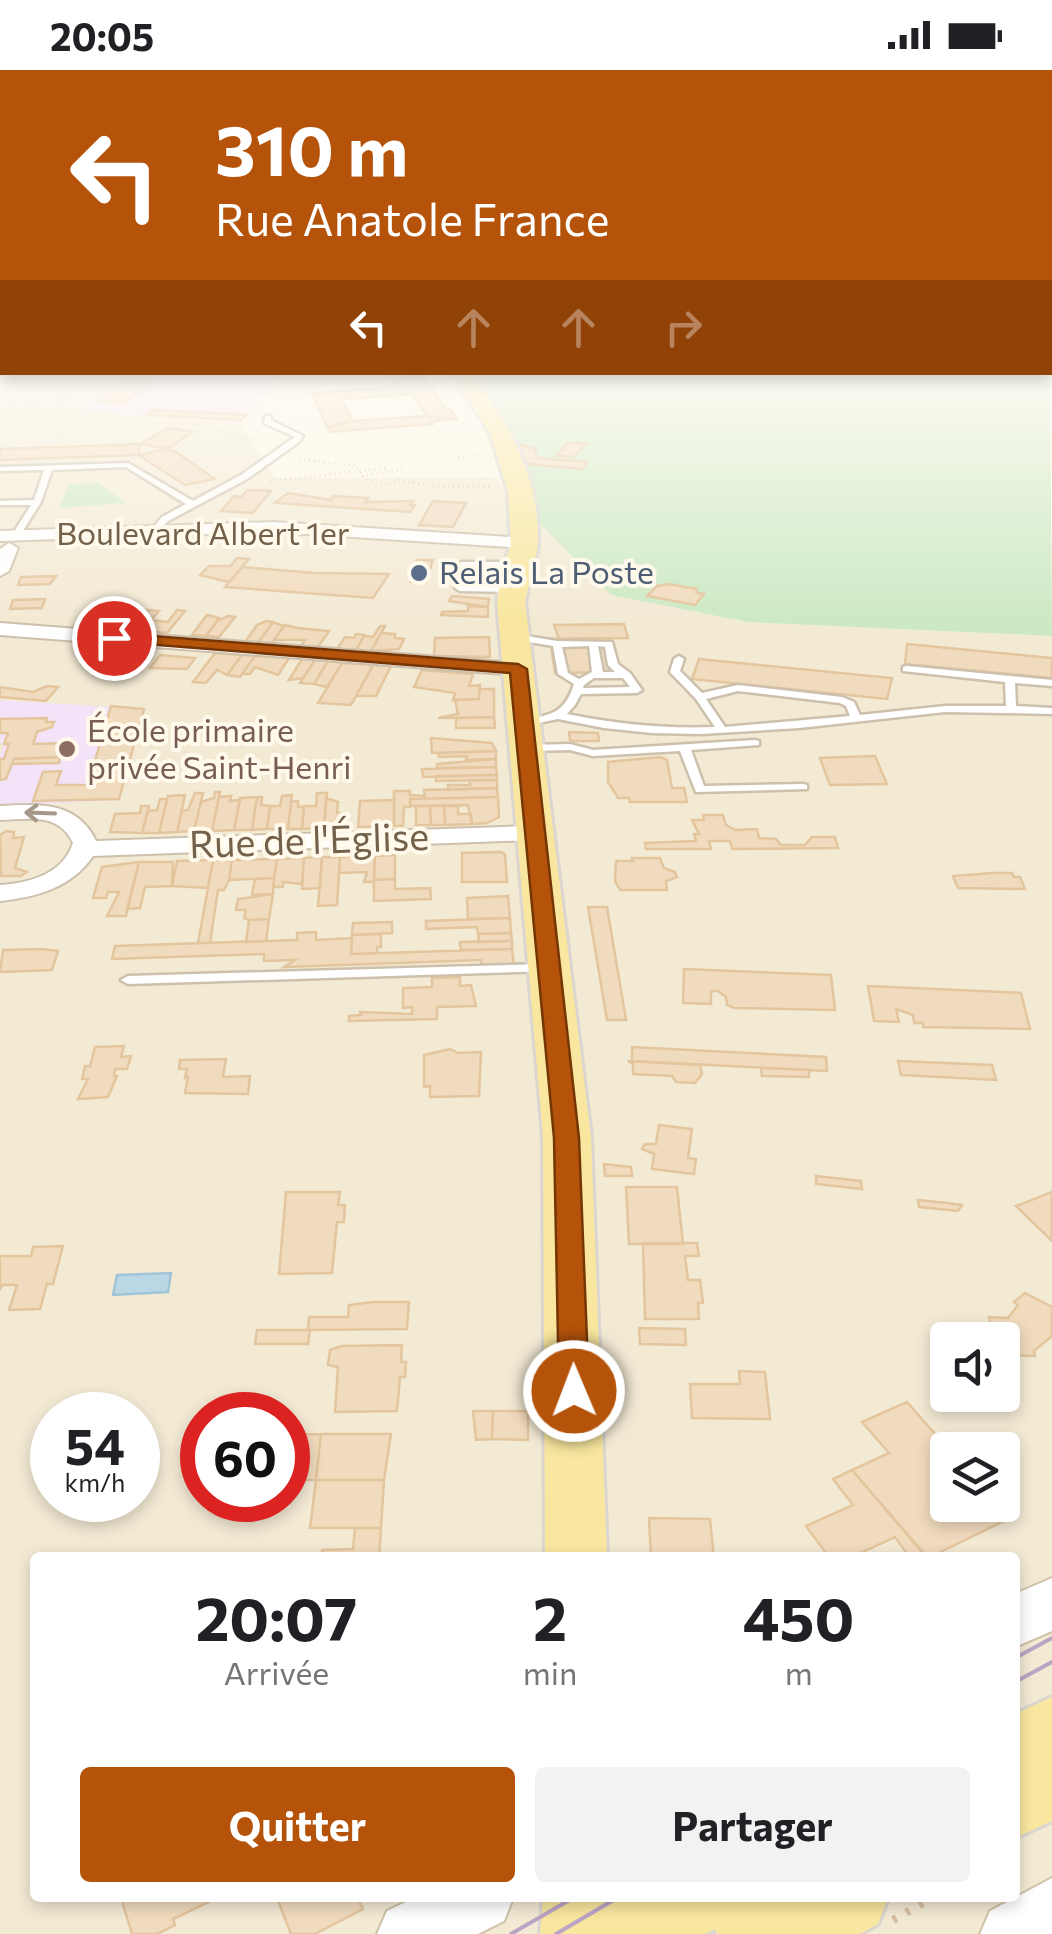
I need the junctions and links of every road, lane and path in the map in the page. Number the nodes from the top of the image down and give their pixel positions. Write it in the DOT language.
graph roads {
  1 [pos="272,448"];
  2 [pos="284,448"];
  3 [pos="493,448"];
  4 [pos="508,448"];
  5 [pos="279,452"];
  6 [pos="453,460"];
  7 [pos="484,466"];
  8 [pos="49,468"];
  9 [pos="389,468"];
  10 [pos="0,469"];
  11 [pos="404,469"];
  12 [pos="360,474"];
  13 [pos="488,478"];
  14 [pos="236,480"];
  15 [pos="37,502"];
  16 [pos="190,503"];
  17 [pos="0,504"];
  18 [pos="155,530"];
  19 [pos="6,542"];
  20 [pos="518,556"];
  21 [pos="0,571"];
  22 [pos="0,629"];
  23 [pos="557,644"];
  24 [pos="593,644"];
  25 [pos="516,653"];
  26 [pos="679,660"];
  27 [pos="906,668"];
  28 [pos="598,675"];
  29 [pos="626,675"];
  30 [pos="1010,679"];
  31 [pos="1052,683"];
  32 [pos="578,687"];
  33 [pos="700,696"];
  34 [pos="1011,710"];
  35 [pos="1052,711"];
  36 [pos="856,719"];
  37 [pos="721,728"];
  38 [pos="534,729"];
  39 [pos="755,743"];
  40 [pos="685,750"];
  41 [pos="803,788"];
  42 [pos="0,812"];
  43 [pos="534,833"];
  44 [pos="85,849"];
  45 [pos="0,893"];
  46 [pos="548,968"];
  47 [pos="128,980"];
  48 [pos="576,1552"];
  49 [pos="1052,1603"];
  50 [pos="1020,1619"];
  51 [pos="1052,1705"];
  52 [pos="1020,1722"];
  53 [pos="1052,1729"];
  54 [pos="1020,1747"];
  55 [pos="1052,1762"];
  56 [pos="1020,1779"];
  57 [pos="1052,1783"];
  58 [pos="1020,1801"];
  59 [pos="472,1902"];
  60 [pos="579,1902"];
  61 [pos="912,1902"];
  62 [pos="756,1909"];
  63 [pos="1052,1910"];
  64 [pos="868,1911"];
  65 [pos="410,1934"];
  66 [pos="577,1934"];
  67 [pos="630,1934"];
  68 [pos="1013,1934"];
  1 -- 5 [label="path"];
  2 -- 5 [label="lane"];
  3 -- 20 [label="main road"];
  4 -- 20 [label="main road"];
  5 -- 12 [label="path"];
  5 -- 14 [label="lane"];
  6 -- 7 [label="path"];
  8 -- 10 [label="lane"];
  8 -- 15 [label="lane"];
  8 -- 16 [label="lane"];
  9 -- 12 [label="path"];
  11 -- 12 [label="path"];
  12 -- 13 [label="path"];
  12 -- 14 [label="path"];
  14 -- 16 [label="lane"];
  15 -- 17 [label="lane"];
  15 -- 19 [label="lane"];
  16 -- 18 [label="lane"];
  18 -- 19 [label="street, Boulevard Albert 1er"];
  18 -- 20 [label="street, Boulevard Albert 1er"];
  19 -- 20 [label="street, Boulevard Albert 1er"];
  19 -- 21 [label="street"];
  20 -- 20 [label="lane"];
  20 -- 25 [label="main road"];
  22 -- 25 [label="street"];
  23 -- 24 [label="lane"];
  23 -- 25 [label="lane"];
  23 -- 32 [label="lane"];
  24 -- 28 [label="lane"];
  24 -- 29 [label="lane"];
  25 -- 38 [label="main road"];
  26 -- 33 [label="lane"];
  27 -- 30 [label="lane"];
  28 -- 29 [label="lane"];
  28 -- 32 [label="lane"];
  29 -- 32 [label="lane"];
  30 -- 31 [label="lane"];
  30 -- 34 [label="lane"];
  32 -- 38 [label="lane"];
  33 -- 36 [label="lane"];
  33 -- 37 [label="lane"];
  34 -- 35 [label="lane"];
  34 -- 36 [label="lane"];
  36 -- 37 [label="lane"];
  37 -- 38 [label="lane"];
  38 -- 40 [label="lane"];
  38 -- 43 [label="main road"];
  39 -- 40 [label="lane"];
  40 -- 41 [label="lane"];
  44 -- 42 [label="street, one-way"];
  43 -- 44 [label="street, Rue de l'Église"];
  43 -- 46 [label="main road"];
  44 -- 45 [label="street"];
  46 -- 47 [label="lane"];
  46 -- 48 [label="main road"];
  49 -- 50 [label="street"];
  51 -- 52 [label="main road"];
  53 -- 54 [label="main road"];
  55 -- 56 [label="main road"];
  57 -- 58 [label="main road"];
  59 -- 65 [label="street"];
  60 -- 66 [label="main road"];
  61 -- 64 [label="path"];
  62 -- 64 [label="main road"];
  62 -- 67 [label="main road"];
  63 -- 68 [label="street"];
}
